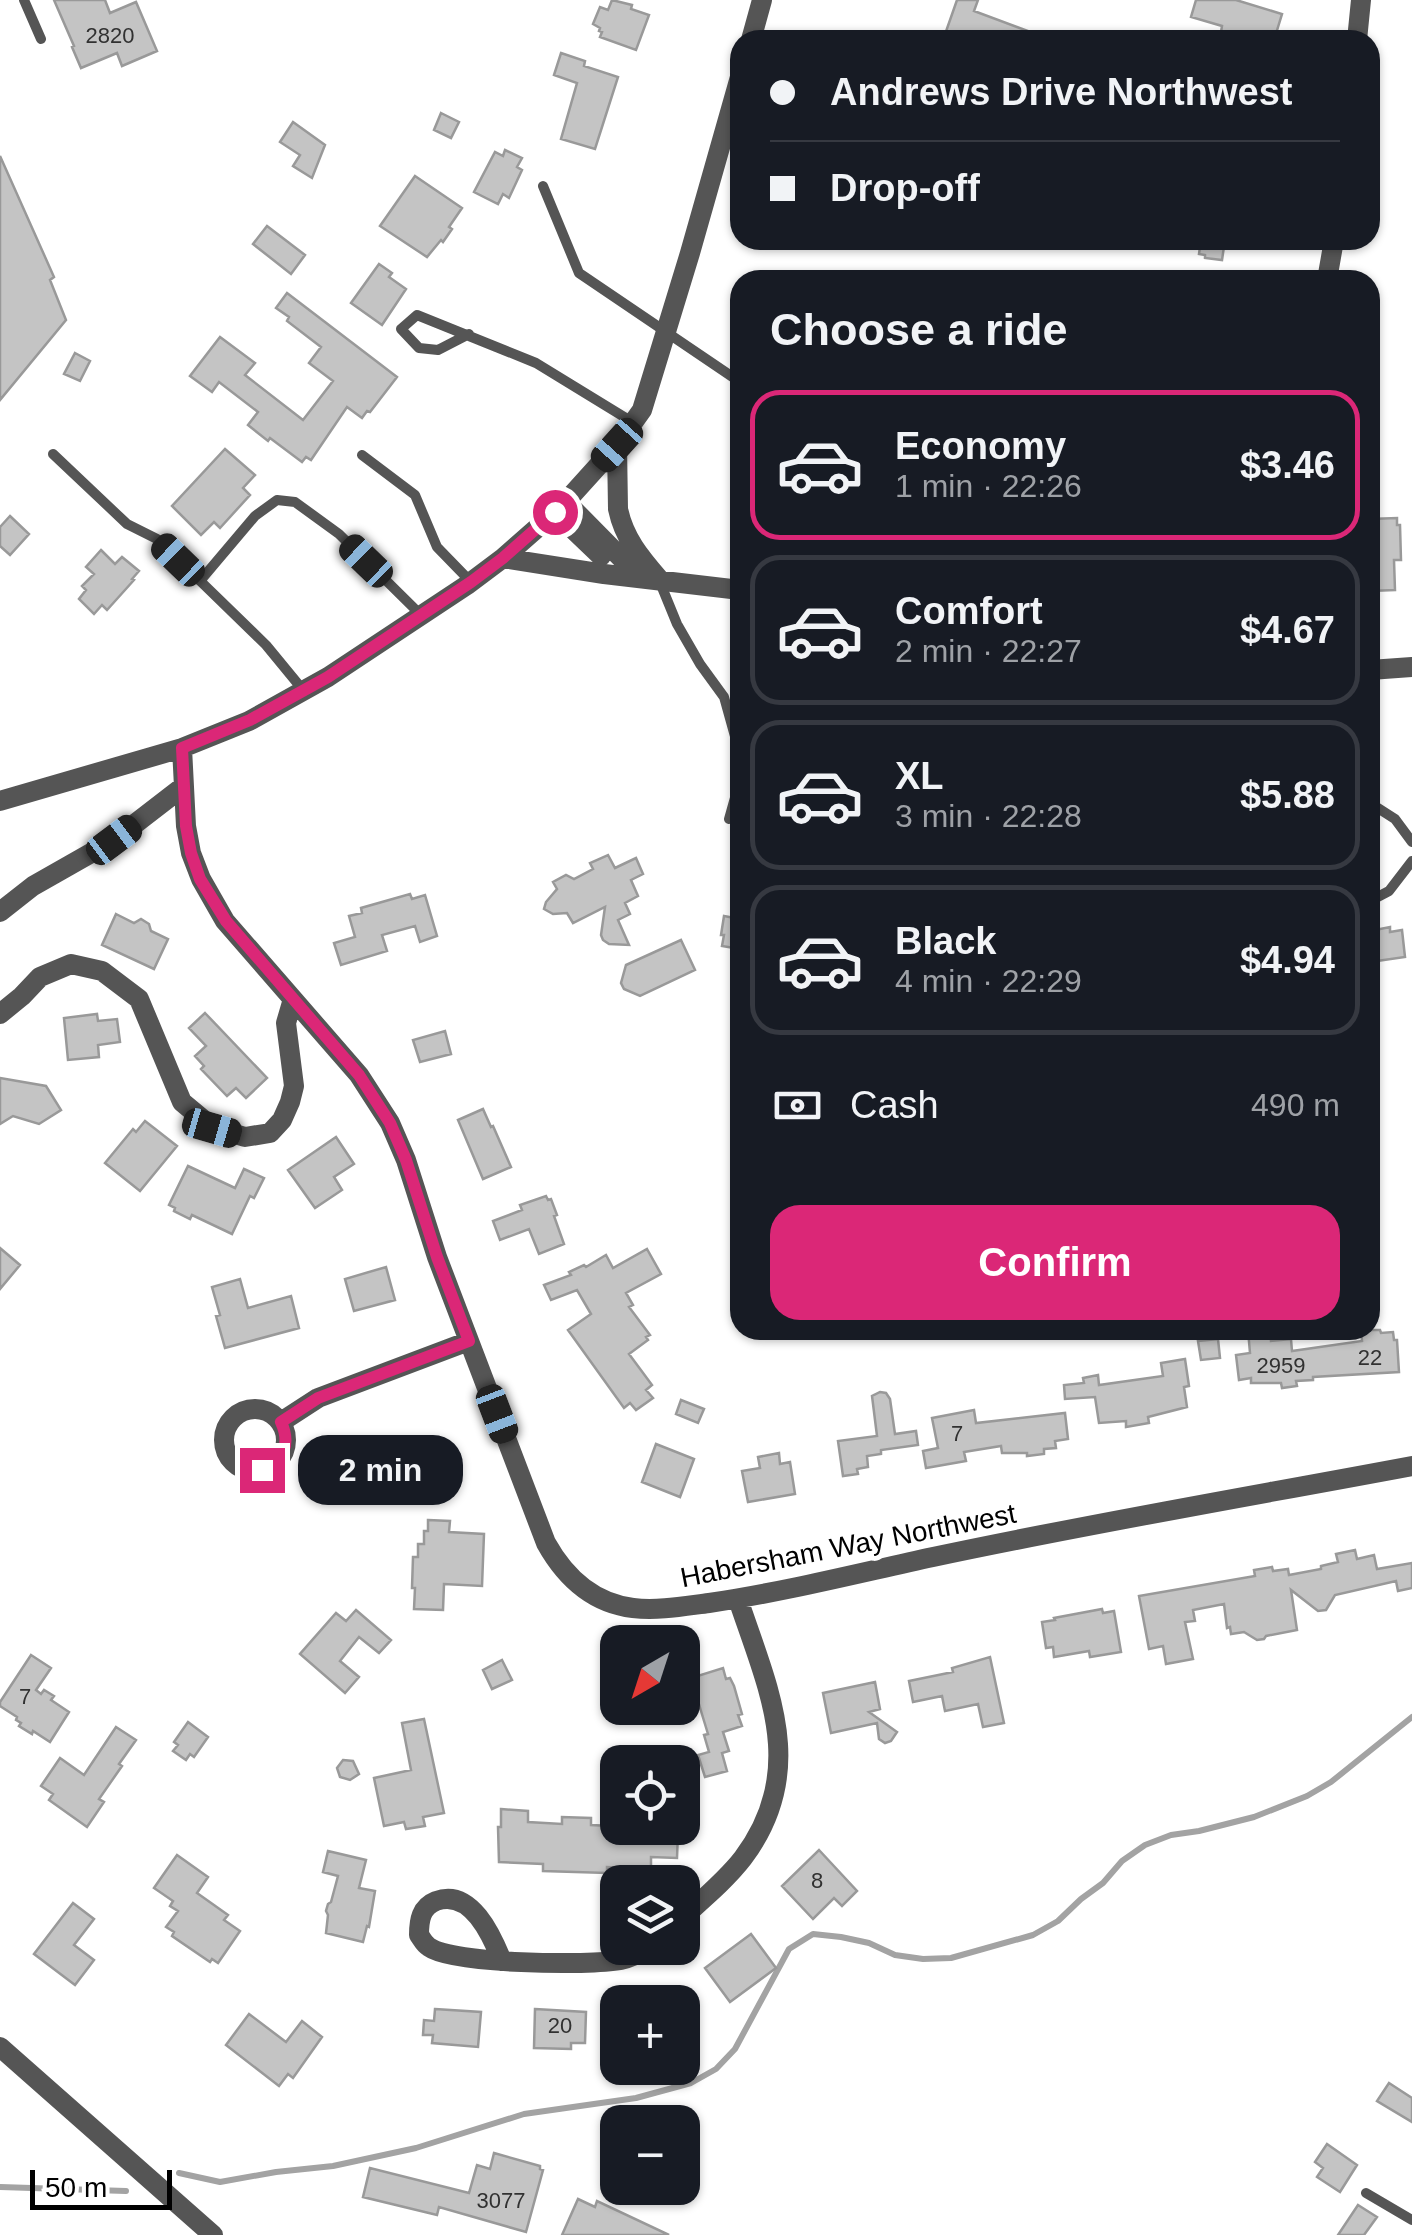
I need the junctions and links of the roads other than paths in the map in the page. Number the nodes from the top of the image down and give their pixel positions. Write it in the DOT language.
graph roads {
  1 [pos="24,0"];
  2 [pos="762,0"];
  3 [pos="1361,0"];
  4 [pos="753,30"];
  5 [pos="1358,30"];
  6 [pos="40,39"];
  7 [pos="730,112"];
  8 [pos="543,186"];
  9 [pos="667,330"];
  10 [pos="469,334"];
  11 [pos="730,375"];
  12 [pos="634,422"];
  13 [pos="617,445"];
  14 [pos="53,454"];
  15 [pos="362,455"];
  16 [pos="560,507"];
  17 [pos="503,558"];
  18 [pos="640,577"];
  19 [pos="200,581"];
  20 [pos="471,582"];
  21 [pos="730,589"];
  22 [pos="421,615"];
  23 [pos="1412,667"];
  24 [pos="1380,669"];
  25 [pos="304,690"];
  26 [pos="730,718"];
  27 [pos="182,748"];
  28 [pos="184,786"];
  29 [pos="0,801"];
  30 [pos="1380,809"];
  31 [pos="730,815"];
  32 [pos="729,819"];
  33 [pos="1412,842"];
  34 [pos="1412,860"];
  35 [pos="1380,896"];
  36 [pos="0,912"];
  37 [pos="293,999"];
  38 [pos="0,1014"];
  39 [pos="469,1341"];
  40 [pos="281,1422"];
  41 [pos="1412,1466"];
  42 [pos="738,1599"];
  43 [pos="700,1901"];
  44 [pos="502,1961"];
  45 [pos="600,1962"];
  46 [pos="0,2046"];
  47 [pos="1366,2193"];
  48 [pos="1412,2220"];
  49 [pos="214,2235"];
  1 -- 6 [label="lane"];
  2 -- 4 [label="street"];
  3 -- 5 [label="street"];
  7 -- 9 [label="street"];
  8 -- 9 [label="lane"];
  9 -- 11 [label="lane"];
  9 -- 12 [label="street"];
  10 -- 10 [label="lane"];
  10 -- 12 [label="lane"];
  12 -- 13 [label="street"];
  13 -- 16 [label="street"];
  13 -- 18 [label="street"];
  14 -- 19 [label="lane"];
  15 -- 20 [label="lane"];
  16 -- 17 [label="street"];
  16 -- 18 [label="street"];
  17 -- 18 [label="street"];
  17 -- 20 [label="street"];
  18 -- 21 [label="street"];
  18 -- 26 [label="lane"];
  19 -- 22 [label="lane"];
  19 -- 25 [label="lane"];
  20 -- 22 [label="street"];
  22 -- 25 [label="street"];
  23 -- 24 [label="street"];
  25 -- 27 [label="street"];
  27 -- 28 [label="street, Habersham Way Northwest"];
  27 -- 29 [label="street"];
  28 -- 36 [label="street"];
  28 -- 37 [label="street, Habersham Way Northwest"];
  30 -- 33 [label="lane"];
  31 -- 32 [label="lane"];
  34 -- 35 [label="lane"];
  37 -- 38 [label="street"];
  37 -- 39 [label="street, Habersham Way Northwest"];
  39 -- 40 [label="street"];
  39 -- 42 [label="street, Habersham Way Northwest"];
  41 -- 42 [label="street, Habersham Way Northwest"];
  42 -- 43 [label="street"];
  44 -- 45 [label="street"];
  46 -- 49 [label="street"];
  47 -- 48 [label="lane"];
}
